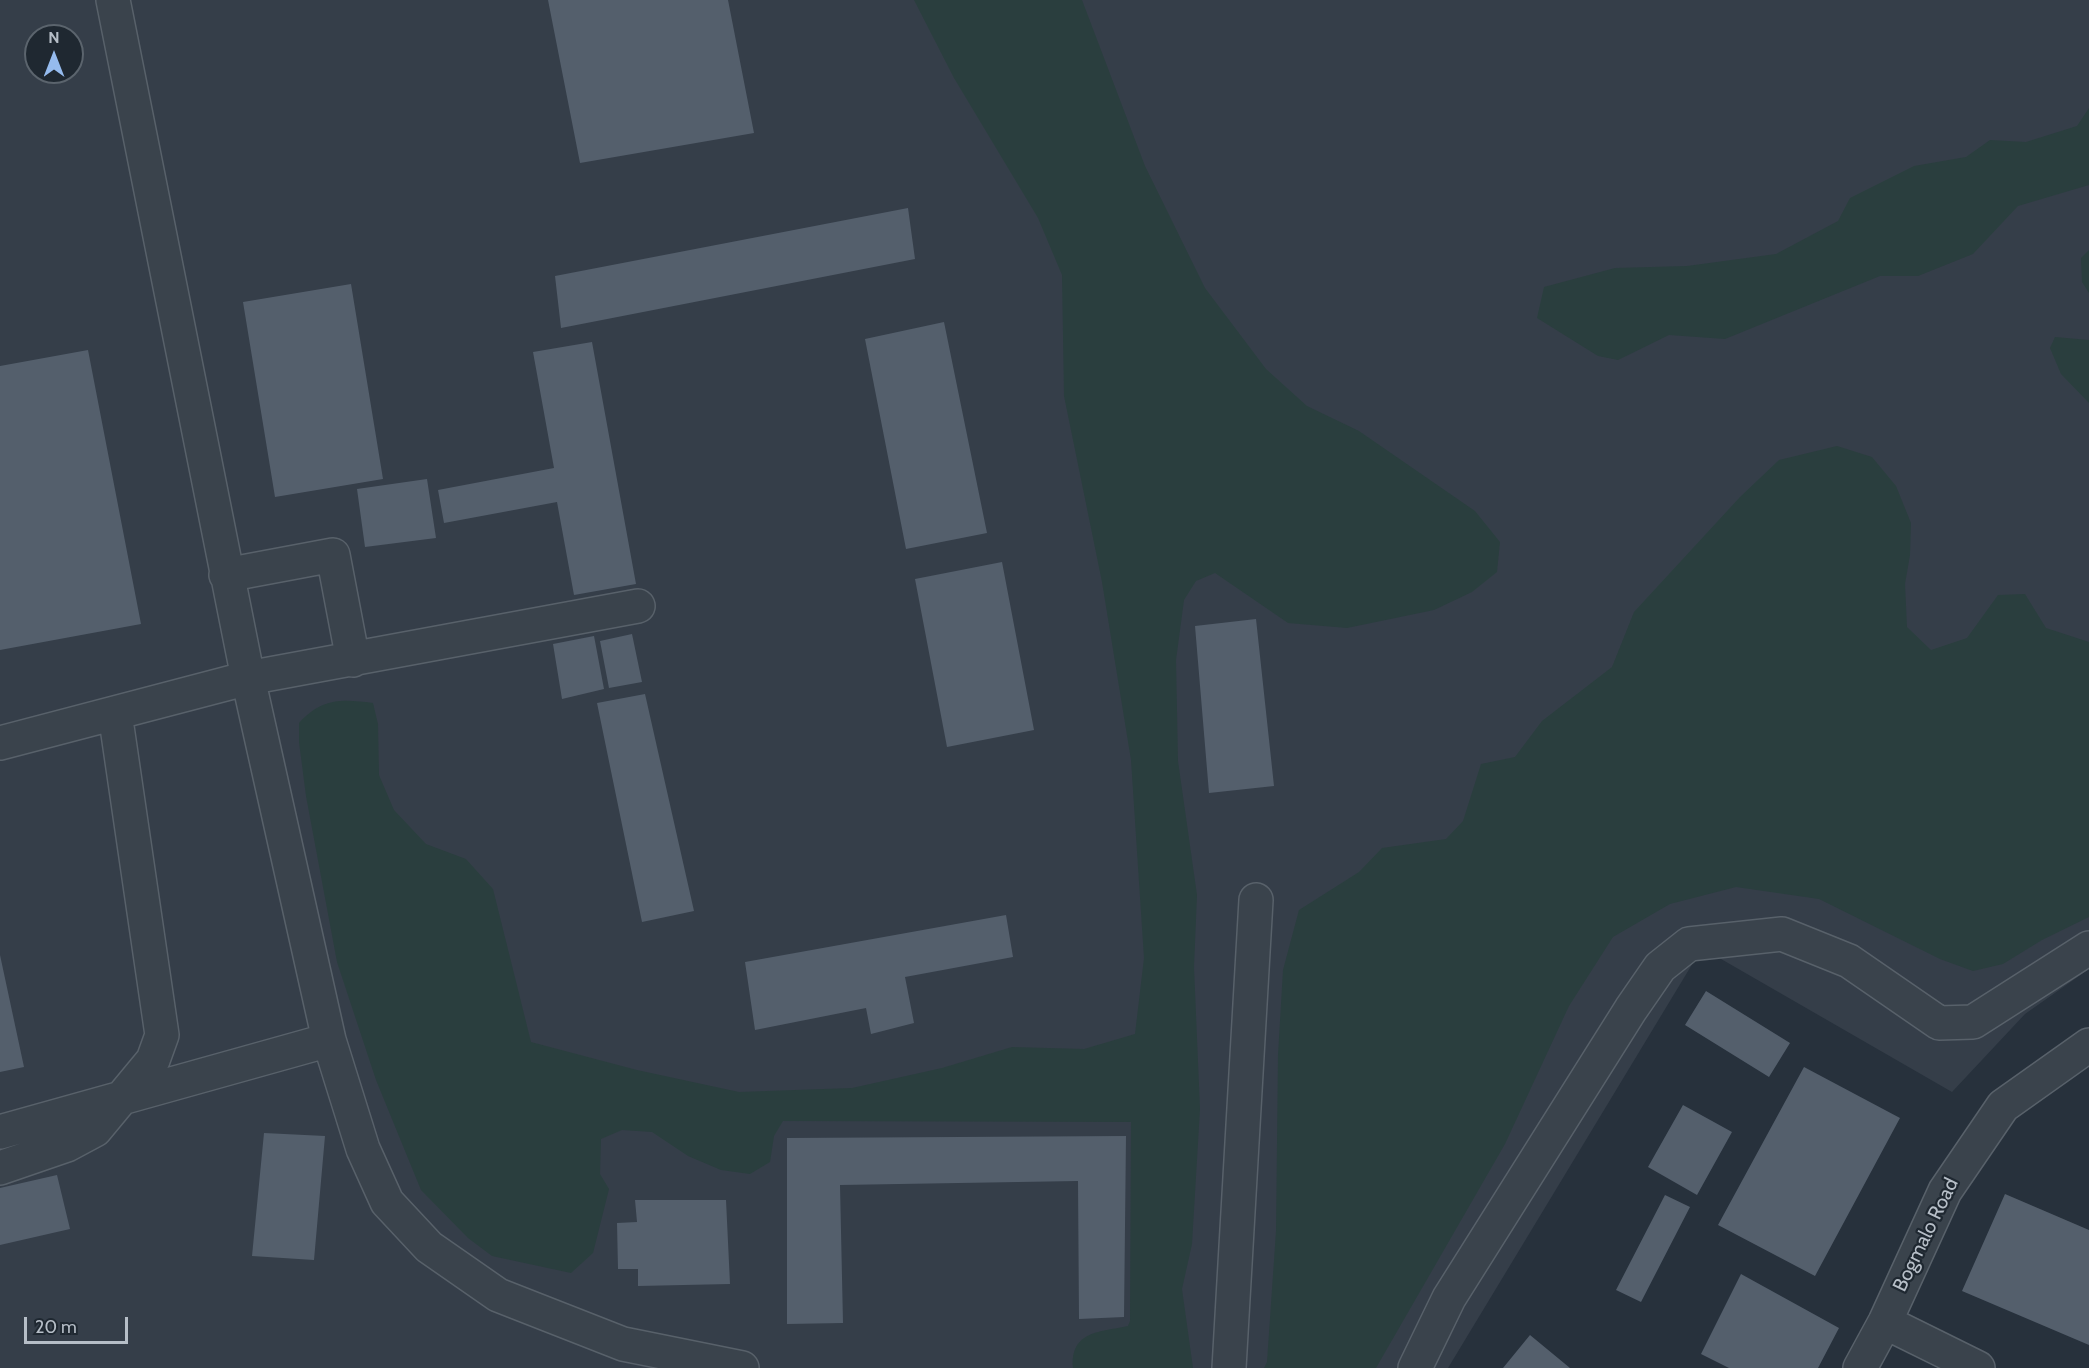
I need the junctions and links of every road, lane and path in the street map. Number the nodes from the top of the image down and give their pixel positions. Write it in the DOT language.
graph roads {
  1 [pos="113,0"];
  2 [pos="226,574"];
  3 [pos="638,606"];
  4 [pos="352,660"];
  5 [pos="248,678"];
  6 [pos="115,714"];
  7 [pos="0,743"];
  8 [pos="1256,900"];
  9 [pos="2089,948"];
  10 [pos="329,1040"];
  11 [pos="2089,1045"];
  12 [pos="120,1098"];
  13 [pos="0,1132"];
  14 [pos="0,1168"];
  15 [pos="1885,1322"];
  16 [pos="742,1368"];
  17 [pos="1229,1368"];
  18 [pos="1415,1368"];
  19 [pos="1860,1368"];
  20 [pos="1978,1368"];
  1 -- 2 [label="street"];
  2 -- 4 [label="street"];
  2 -- 5 [label="street"];
  3 -- 4 [label="street"];
  4 -- 5 [label="street"];
  5 -- 6 [label="street"];
  5 -- 10 [label="street"];
  6 -- 7 [label="street"];
  6 -- 12 [label="street"];
  8 -- 17 [label="street"];
  9 -- 18 [label="street"];
  10 -- 12 [label="street"];
  10 -- 16 [label="street"];
  11 -- 15 [label="street, Bogmalo Road"];
  12 -- 13 [label="street"];
  12 -- 14 [label="street"];
  15 -- 19 [label="street, Bogmalo Road"];
  15 -- 20 [label="street"];
}
